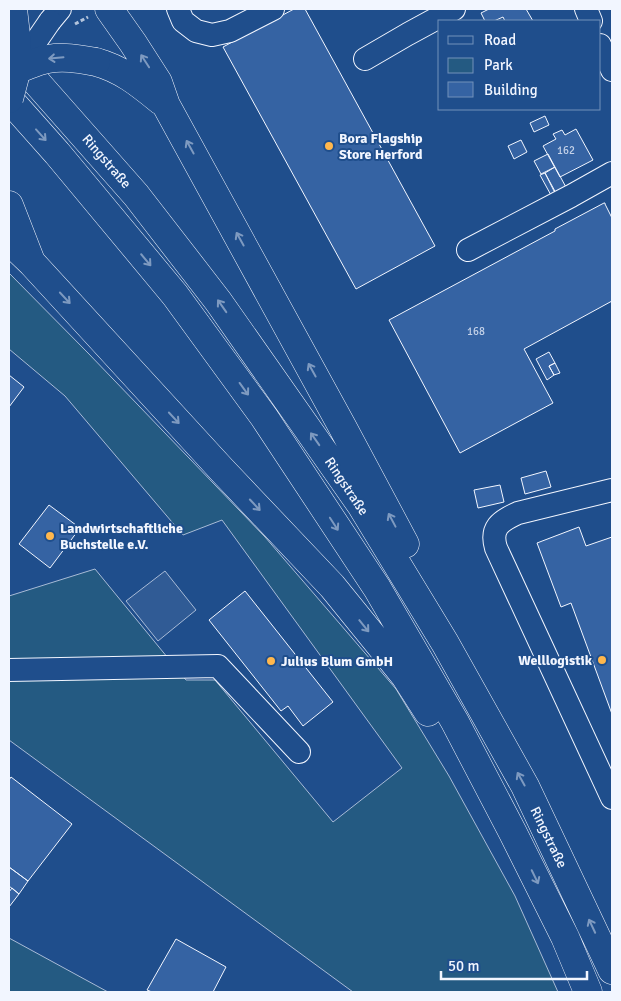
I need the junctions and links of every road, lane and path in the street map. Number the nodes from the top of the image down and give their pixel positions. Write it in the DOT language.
graph roads {
  1 [pos="13,9"];
  2 [pos="178,9"];
  3 [pos="273,9"];
  4 [pos="454,9"];
  5 [pos="100,12"];
  6 [pos="60,18"];
  7 [pos="601,47"];
  8 [pos="365,59"];
  9 [pos="11,67"];
  10 [pos="612,70"];
  11 [pos="9,99"];
  12 [pos="166,104"];
  13 [pos="612,173"];
  14 [pos="9,204"];
  15 [pos="9,241"];
  16 [pos="468,250"];
  17 [pos="32,262"];
  18 [pos="612,490"];
  19 [pos="444,643"];
  20 [pos="9,670"];
  21 [pos="298,752"];
  22 [pos="612,798"];
  23 [pos="513,833"];
  24 [pos="612,970"];
  25 [pos="588,992"];
  1 -- 9 [label="highway, bridge"];
  2 -- 3 [label="street"];
  4 -- 8 [label="street"];
  5 -- 6 [label="path"];
  12 -- 5 [label="highway, one-way"];
  6 -- 9 [label="street, bridge"];
  7 -- 10 [label="street"];
  9 -- 11 [label="highway, bridge"];
  12 -- 9 [label="highway, one-way, bridge"];
  19 -- 9 [label="highway, Ringstraße, one-way"];
  11 -- 23 [label="highway, one-way"];
  19 -- 12 [label="highway, one-way"];
  13 -- 16 [label="street"];
  14 -- 17 [label="highway"];
  15 -- 17 [label="highway"];
  17 -- 23 [label="highway, one-way"];
  18 -- 22 [label="street"];
  24 -- 19 [label="highway, Ringstraße, one-way"];
  20 -- 21 [label="street"];
  23 -- 25 [label="highway, one-way"];
}
